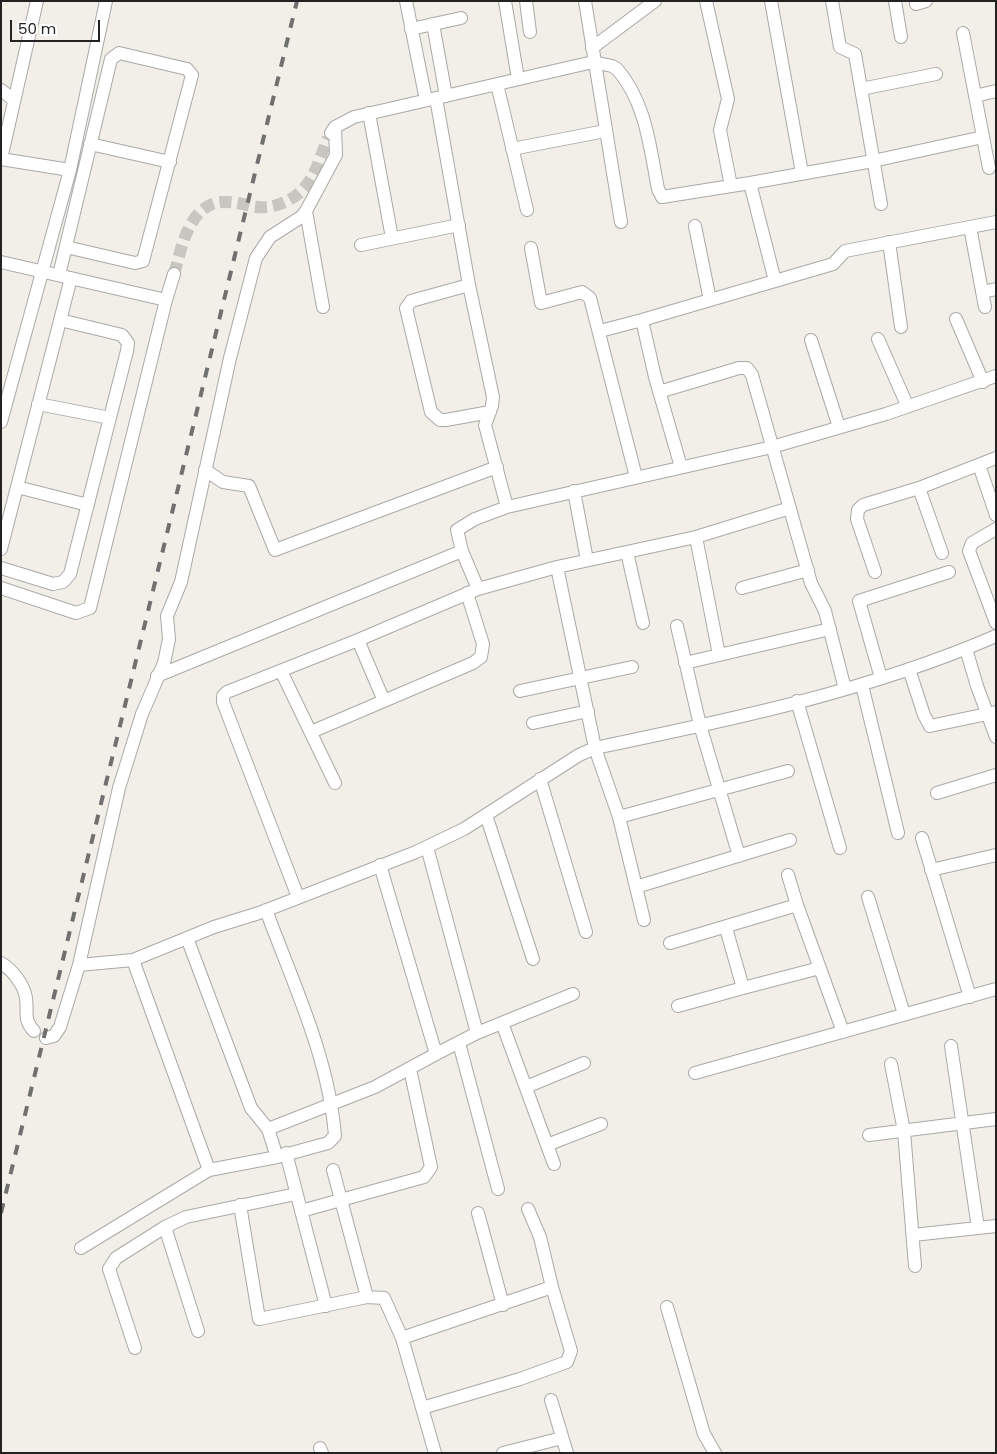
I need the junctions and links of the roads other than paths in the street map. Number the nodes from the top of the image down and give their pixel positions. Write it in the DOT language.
graph roads {
  1 [pos="37,1"];
  2 [pos="106,1"];
  3 [pos="406,1"];
  4 [pos="505,1"];
  5 [pos="526,1"];
  6 [pos="585,1"];
  7 [pos="656,1"];
  8 [pos="706,1"];
  9 [pos="771,1"];
  10 [pos="832,1"];
  11 [pos="895,1"];
  12 [pos="461,18"];
  13 [pos="433,24"];
  14 [pos="411,29"];
  15 [pos="530,32"];
  16 [pos="963,32"];
  17 [pos="901,37"];
  18 [pos="592,48"];
  19 [pos="593,62"];
  20 [pos="936,74"];
  21 [pos="518,79"];
  22 [pos="497,84"];
  23 [pos="861,89"];
  24 [pos="1,90"];
  25 [pos="996,91"];
  26 [pos="975,96"];
  27 [pos="436,98"];
  28 [pos="14,100"];
  29 [pos="369,113"];
  30 [pos="605,131"];
  31 [pos="983,136"];
  32 [pos="90,144"];
  33 [pos="512,149"];
  34 [pos="1,159"];
  35 [pos="873,161"];
  36 [pos="170,162"];
  37 [pos="989,168"];
  38 [pos="70,170"];
  39 [pos="802,174"];
  40 [pos="750,183"];
  41 [pos="731,186"];
  42 [pos="881,204"];
  43 [pos="527,210"];
  44 [pos="306,211"];
  45 [pos="621,222"];
  46 [pos="996,222"];
  47 [pos="458,225"];
  48 [pos="695,226"];
  49 [pos="970,227"];
  50 [pos="392,238"];
  51 [pos="888,242"];
  52 [pos="361,245"];
  53 [pos="66,247"];
  54 [pos="531,248"];
  55 [pos="1,262"];
  56 [pos="42,271"];
  57 [pos="174,274"];
  58 [pos="65,276"];
  59 [pos="775,280"];
  60 [pos="469,285"];
  61 [pos="996,289"];
  62 [pos="982,292"];
  63 [pos="166,300"];
  64 [pos="710,300"];
  65 [pos="323,307"];
  66 [pos="985,307"];
  67 [pos="956,319"];
  68 [pos="60,320"];
  69 [pos="642,320"];
  70 [pos="901,327"];
  71 [pos="600,331"];
  72 [pos="878,338"];
  73 [pos="811,340"];
  74 [pos="996,376"];
  75 [pos="983,382"];
  76 [pos="659,392"];
  77 [pos="38,404"];
  78 [pos="907,405"];
  79 [pos="490,412"];
  80 [pos="110,418"];
  81 [pos="1,422"];
  82 [pos="839,428"];
  83 [pos="772,447"];
  84 [pos="996,458"];
  85 [pos="979,464"];
  86 [pos="497,467"];
  87 [pos="681,467"];
  88 [pos="205,470"];
  89 [pos="636,477"];
  90 [pos="17,487"];
  91 [pos="919,488"];
  92 [pos="574,491"];
  93 [pos="88,505"];
  94 [pos="507,507"];
  95 [pos="790,508"];
  96 [pos="996,515"];
  97 [pos="996,529"];
  98 [pos="696,537"];
  99 [pos="1,549"];
  100 [pos="462,551"];
  101 [pos="628,552"];
  102 [pos="942,553"];
  103 [pos="587,560"];
  104 [pos="557,567"];
  105 [pos="1,568"];
  106 [pos="808,570"];
  107 [pos="875,572"];
  108 [pos="949,572"];
  109 [pos="1,588"];
  110 [pos="742,588"];
  111 [pos="472,591"];
  112 [pos="643,623"];
  113 [pos="996,623"];
  114 [pos="677,626"];
  115 [pos="830,629"];
  116 [pos="996,636"];
  117 [pos="358,640"];
  118 [pos="966,649"];
  119 [pos="719,655"];
  120 [pos="685,663"];
  121 [pos="632,667"];
  122 [pos="909,669"];
  123 [pos="281,672"];
  124 [pos="157,676"];
  125 [pos="881,678"];
  126 [pos="582,679"];
  127 [pos="862,685"];
  128 [pos="845,689"];
  129 [pos="520,691"];
  130 [pos="384,701"];
  131 [pos="797,701"];
  132 [pos="588,711"];
  133 [pos="991,713"];
  134 [pos="533,723"];
  135 [pos="700,725"];
  136 [pos="311,732"];
  137 [pos="996,737"];
  138 [pos="595,748"];
  139 [pos="788,771"];
  140 [pos="996,775"];
  141 [pos="540,779"];
  142 [pos="335,783"];
  143 [pos="719,789"];
  144 [pos="937,793"];
  145 [pos="486,815"];
  146 [pos="619,817"];
  147 [pos="898,833"];
  148 [pos="922,838"];
  149 [pos="790,840"];
  150 [pos="427,847"];
  151 [pos="840,848"];
  152 [pos="996,854"];
  153 [pos="739,856"];
  154 [pos="380,865"];
  155 [pos="931,870"];
  156 [pos="788,875"];
  157 [pos="636,887"];
  158 [pos="298,897"];
  159 [pos="868,897"];
  160 [pos="797,905"];
  161 [pos="266,910"];
  162 [pos="644,920"];
  163 [pos="726,928"];
  164 [pos="586,932"];
  165 [pos="187,938"];
  166 [pos="670,943"];
  167 [pos="533,959"];
  168 [pos="134,960"];
  169 [pos="1,963"];
  170 [pos="79,965"];
  171 [pos="820,968"];
  172 [pos="743,988"];
  173 [pos="996,990"];
  174 [pos="573,994"];
  175 [pos="970,997"];
  176 [pos="678,1006"];
  177 [pos="904,1014"];
  178 [pos="502,1023"];
  179 [pos="34,1031"];
  180 [pos="843,1032"];
  181 [pos="477,1033"];
  182 [pos="46,1038"];
  183 [pos="459,1043"];
  184 [pos="951,1046"];
  185 [pos="436,1054"];
  186 [pos="584,1063"];
  187 [pos="891,1064"];
  188 [pos="410,1069"];
  189 [pos="694,1073"];
  190 [pos="526,1087"];
  191 [pos="332,1104"];
  192 [pos="996,1119"];
  193 [pos="963,1123"];
  194 [pos="601,1124"];
  195 [pos="268,1129"];
  196 [pos="904,1131"];
  197 [pos="868,1135"];
  198 [pos="547,1145"];
  199 [pos="281,1155"];
  200 [pos="554,1164"];
  201 [pos="209,1170"];
  202 [pos="333,1170"];
  203 [pos="498,1189"];
  204 [pos="296,1194"];
  205 [pos="341,1202"];
  206 [pos="240,1205"];
  207 [pos="528,1208"];
  208 [pos="301,1211"];
  209 [pos="478,1213"];
  210 [pos="996,1226"];
  211 [pos="165,1227"];
  212 [pos="978,1228"];
  213 [pos="913,1235"];
  214 [pos="81,1248"];
  215 [pos="915,1266"];
  216 [pos="552,1287"];
  217 [pos="367,1297"];
  218 [pos="503,1305"];
  219 [pos="326,1306"];
  220 [pos="667,1308"];
  221 [pos="198,1331"];
  222 [pos="402,1338"];
  223 [pos="136,1348"];
  224 [pos="551,1400"];
  225 [pos="422,1408"];
  226 [pos="562,1438"];
  227 [pos="435,1453"];
  228 [pos="503,1453"];
  229 [pos="566,1453"];
  230 [pos="715,1453"];
  1 -- 28 [label="street"];
  2 -- 38 [label="street"];
  3 -- 14 [label="street"];
  4 -- 21 [label="street"];
  5 -- 15 [label="street"];
  6 -- 18 [label="street"];
  7 -- 18 [label="street"];
  8 -- 41 [label="street"];
  9 -- 39 [label="street"];
  10 -- 23 [label="street"];
  11 -- 17 [label="street"];
  12 -- 13 [label="street"];
  13 -- 14 [label="street"];
  13 -- 27 [label="street"];
  14 -- 27 [label="street"];
  16 -- 26 [label="street"];
  18 -- 19 [label="street"];
  19 -- 21 [label="street"];
  19 -- 30 [label="street"];
  19 -- 41 [label="street"];
  20 -- 23 [label="street"];
  21 -- 22 [label="street"];
  22 -- 27 [label="street"];
  22 -- 33 [label="street"];
  23 -- 35 [label="street"];
  24 -- 28 [label="street"];
  25 -- 26 [label="street"];
  26 -- 31 [label="street"];
  27 -- 29 [label="street"];
  27 -- 47 [label="street"];
  28 -- 34 [label="street"];
  29 -- 44 [label="street"];
  29 -- 50 [label="street"];
  30 -- 33 [label="street"];
  30 -- 45 [label="street"];
  31 -- 35 [label="street"];
  31 -- 37 [label="street"];
  32 -- 36 [label="street"];
  32 -- 36 [label="street"];
  32 -- 53 [label="street"];
  33 -- 43 [label="street"];
  34 -- 38 [label="street"];
  35 -- 39 [label="street"];
  35 -- 42 [label="street"];
  36 -- 53 [label="street"];
  38 -- 56 [label="street"];
  39 -- 40 [label="street"];
  40 -- 41 [label="street"];
  40 -- 59 [label="street"];
  44 -- 65 [label="street"];
  44 -- 88 [label="street"];
  46 -- 49 [label="street"];
  47 -- 50 [label="street"];
  47 -- 60 [label="street"];
  48 -- 64 [label="street"];
  49 -- 51 [label="street"];
  49 -- 62 [label="street"];
  50 -- 52 [label="street"];
  51 -- 59 [label="street"];
  51 -- 70 [label="street"];
  53 -- 58 [label="street"];
  54 -- 71 [label="street"];
  55 -- 56 [label="street"];
  56 -- 58 [label="street"];
  56 -- 81 [label="street"];
  57 -- 63 [label="street"];
  58 -- 63 [label="street"];
  58 -- 68 [label="street"];
  59 -- 64 [label="street"];
  60 -- 79 [label="street"];
  60 -- 79 [label="street"];
  61 -- 62 [label="street"];
  62 -- 66 [label="street"];
  63 -- 109 [label="street"];
  64 -- 69 [label="street"];
  67 -- 75 [label="street"];
  68 -- 77 [label="street"];
  68 -- 80 [label="street"];
  69 -- 71 [label="street"];
  69 -- 76 [label="street"];
  71 -- 89 [label="street"];
  72 -- 78 [label="street"];
  73 -- 82 [label="street"];
  74 -- 75 [label="street"];
  75 -- 78 [label="street"];
  76 -- 83 [label="street"];
  76 -- 87 [label="street"];
  77 -- 80 [label="street"];
  77 -- 90 [label="street"];
  78 -- 82 [label="street"];
  79 -- 86 [label="street"];
  80 -- 93 [label="street"];
  82 -- 83 [label="street"];
  83 -- 87 [label="street"];
  83 -- 95 [label="street"];
  84 -- 85 [label="street"];
  85 -- 91 [label="street"];
  85 -- 96 [label="street"];
  86 -- 88 [label="street"];
  86 -- 94 [label="street"];
  87 -- 89 [label="street"];
  88 -- 124 [label="street"];
  89 -- 92 [label="street"];
  90 -- 93 [label="street"];
  90 -- 99 [label="street"];
  91 -- 102 [label="street"];
  91 -- 107 [label="street"];
  92 -- 94 [label="street"];
  92 -- 103 [label="street"];
  93 -- 105 [label="street"];
  94 -- 100 [label="street"];
  95 -- 98 [label="street"];
  95 -- 106 [label="street"];
  97 -- 113 [label="street"];
  98 -- 101 [label="street"];
  98 -- 119 [label="street"];
  100 -- 111 [label="street"];
  100 -- 124 [label="street"];
  101 -- 103 [label="street"];
  101 -- 112 [label="street"];
  103 -- 104 [label="street"];
  104 -- 111 [label="street"];
  104 -- 126 [label="street"];
  106 -- 110 [label="street"];
  106 -- 115 [label="street"];
  108 -- 125 [label="street"];
  111 -- 117 [label="street"];
  111 -- 130 [label="street"];
  114 -- 120 [label="street"];
  115 -- 119 [label="street"];
  115 -- 128 [label="street"];
  116 -- 118 [label="street"];
  117 -- 123 [label="street"];
  117 -- 130 [label="street"];
  118 -- 122 [label="street"];
  118 -- 133 [label="street"];
  119 -- 120 [label="street"];
  120 -- 135 [label="street"];
  121 -- 126 [label="street"];
  122 -- 125 [label="street"];
  122 -- 133 [label="street"];
  123 -- 136 [label="street"];
  123 -- 158 [label="street"];
  124 -- 170 [label="street"];
  125 -- 127 [label="street"];
  126 -- 129 [label="street"];
  126 -- 132 [label="street"];
  127 -- 128 [label="street"];
  127 -- 147 [label="street"];
  128 -- 131 [label="street"];
  130 -- 136 [label="street"];
  131 -- 135 [label="street"];
  131 -- 151 [label="street"];
  132 -- 134 [label="street"];
  132 -- 138 [label="street"];
  133 -- 137 [label="street"];
  135 -- 138 [label="street"];
  135 -- 143 [label="street"];
  136 -- 142 [label="street"];
  138 -- 141 [label="street"];
  138 -- 146 [label="street"];
  139 -- 143 [label="street"];
  140 -- 144 [label="street"];
  141 -- 145 [label="street"];
  141 -- 164 [label="street"];
  143 -- 146 [label="street"];
  143 -- 153 [label="street"];
  145 -- 150 [label="street"];
  145 -- 167 [label="street"];
  146 -- 157 [label="street"];
  148 -- 155 [label="street"];
  149 -- 153 [label="street"];
  150 -- 154 [label="street"];
  150 -- 181 [label="street"];
  152 -- 155 [label="street"];
  153 -- 157 [label="street"];
  154 -- 158 [label="street"];
  154 -- 185 [label="street"];
  155 -- 175 [label="street"];
  156 -- 160 [label="street"];
  157 -- 162 [label="street"];
  158 -- 161 [label="street"];
  159 -- 177 [label="street"];
  160 -- 163 [label="street"];
  160 -- 171 [label="street"];
  161 -- 165 [label="street"];
  161 -- 191 [label="street"];
  163 -- 166 [label="street"];
  163 -- 172 [label="street"];
  165 -- 168 [label="street"];
  165 -- 195 [label="street"];
  168 -- 170 [label="street"];
  168 -- 201 [label="street"];
  169 -- 179 [label="street"];
  170 -- 182 [label="street"];
  171 -- 172 [label="street"];
  171 -- 180 [label="street"];
  172 -- 176 [label="street"];
  173 -- 175 [label="street"];
  174 -- 178 [label="street"];
  175 -- 177 [label="street"];
  177 -- 180 [label="street"];
  178 -- 181 [label="street"];
  178 -- 190 [label="street"];
  180 -- 189 [label="street"];
  181 -- 183 [label="street"];
  183 -- 185 [label="street"];
  183 -- 203 [label="street"];
  184 -- 193 [label="street"];
  185 -- 188 [label="street"];
  186 -- 190 [label="street"];
  187 -- 196 [label="street"];
  188 -- 191 [label="street"];
  188 -- 205 [label="street"];
  190 -- 198 [label="street"];
  191 -- 195 [label="street"];
  191 -- 199 [label="street"];
  192 -- 193 [label="street"];
  193 -- 196 [label="street"];
  193 -- 212 [label="street"];
  194 -- 198 [label="street"];
  195 -- 199 [label="street"];
  196 -- 197 [label="street"];
  196 -- 213 [label="street"];
  198 -- 200 [label="street"];
  199 -- 201 [label="street"];
  199 -- 204 [label="street"];
  201 -- 214 [label="street"];
  202 -- 205 [label="street"];
  204 -- 206 [label="street"];
  204 -- 208 [label="street"];
  205 -- 208 [label="street"];
  205 -- 217 [label="street"];
  206 -- 211 [label="street"];
  206 -- 219 [label="street"];
  207 -- 216 [label="street"];
  208 -- 219 [label="street"];
  209 -- 218 [label="street"];
  210 -- 212 [label="street"];
  211 -- 221 [label="street"];
  211 -- 223 [label="street"];
  212 -- 213 [label="street"];
  213 -- 215 [label="street"];
  216 -- 218 [label="street"];
  216 -- 225 [label="street"];
  217 -- 219 [label="street"];
  217 -- 222 [label="street"];
  218 -- 222 [label="street"];
  220 -- 230 [label="street"];
  222 -- 225 [label="street"];
  224 -- 226 [label="street"];
  225 -- 227 [label="street"];
  226 -- 228 [label="street"];
  226 -- 229 [label="street"];
}
